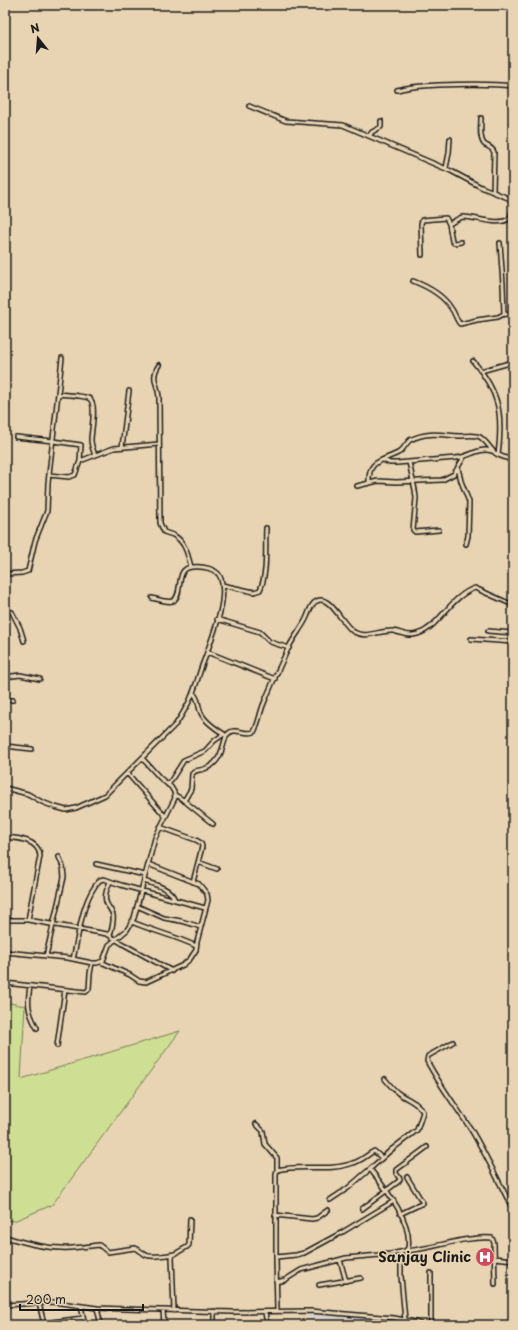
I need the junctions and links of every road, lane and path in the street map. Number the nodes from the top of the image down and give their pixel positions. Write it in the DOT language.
graph roads {
  1 [pos="513,86"];
  2 [pos="397,90"];
  3 [pos="249,106"];
  4 [pos="481,118"];
  5 [pos="382,121"];
  6 [pos="369,136"];
  7 [pos="450,139"];
  8 [pos="446,168"];
  9 [pos="493,192"];
  10 [pos="513,200"];
  11 [pos="513,208"];
  12 [pos="448,224"];
  13 [pos="461,242"];
  14 [pos="500,243"];
  15 [pos="422,255"];
  16 [pos="413,281"];
  17 [pos="504,314"];
  18 [pos="513,314"];
  19 [pos="62,358"];
  20 [pos="473,361"];
  21 [pos="513,362"];
  22 [pos="159,365"];
  23 [pos="481,371"];
  24 [pos="129,391"];
  25 [pos="58,394"];
  26 [pos="16,438"];
  27 [pos="53,440"];
  28 [pos="159,444"];
  29 [pos="122,447"];
  30 [pos="494,452"];
  31 [pos="95,455"];
  32 [pos="498,455"];
  33 [pos="464,457"];
  34 [pos="383,460"];
  35 [pos="80,461"];
  36 [pos="409,462"];
  37 [pos="513,463"];
  38 [pos="458,468"];
  39 [pos="49,475"];
  40 [pos="413,482"];
  41 [pos="369,483"];
  42 [pos="357,486"];
  43 [pos="266,528"];
  44 [pos="439,530"];
  45 [pos="466,544"];
  46 [pos="191,567"];
  47 [pos="5,574"];
  48 [pos="222,585"];
  49 [pos="152,598"];
  50 [pos="513,605"];
  51 [pos="5,611"];
  52 [pos="217,619"];
  53 [pos="488,631"];
  54 [pos="513,633"];
  55 [pos="471,639"];
  56 [pos="24,640"];
  57 [pos="513,642"];
  58 [pos="289,648"];
  59 [pos="207,652"];
  60 [pos="5,677"];
  61 [pos="40,679"];
  62 [pos="275,679"];
  63 [pos="193,693"];
  64 [pos="5,700"];
  65 [pos="13,700"];
  66 [pos="225,735"];
  67 [pos="5,746"];
  68 [pos="32,749"];
  69 [pos="142,758"];
  70 [pos="127,773"];
  71 [pos="168,785"];
  72 [pos="5,788"];
  73 [pos="175,795"];
  74 [pos="184,801"];
  75 [pos="165,816"];
  76 [pos="213,824"];
  77 [pos="160,826"];
  78 [pos="5,837"];
  79 [pos="59,857"];
  80 [pos="198,862"];
  81 [pos="96,864"];
  82 [pos="148,864"];
  83 [pos="217,869"];
  84 [pos="145,876"];
  85 [pos="144,880"];
  86 [pos="110,882"];
  87 [pos="193,882"];
  88 [pos="141,890"];
  89 [pos="175,900"];
  90 [pos="137,906"];
  91 [pos="205,908"];
  92 [pos="5,920"];
  93 [pos="28,920"];
  94 [pos="132,922"];
  95 [pos="53,925"];
  96 [pos="201,927"];
  97 [pos="80,930"];
  98 [pos="110,935"];
  99 [pos="116,939"];
  100 [pos="196,946"];
  101 [pos="5,952"];
  102 [pos="46,956"];
  103 [pos="73,959"];
  104 [pos="101,962"];
  105 [pos="92,963"];
  106 [pos="172,971"];
  107 [pos="5,983"];
  108 [pos="30,986"];
  109 [pos="65,990"];
  110 [pos="37,1028"];
  111 [pos="453,1042"];
  112 [pos="57,1046"];
  113 [pos="385,1079"];
  114 [pos="256,1124"];
  115 [pos="427,1147"];
  116 [pos="382,1158"];
  117 [pos="370,1169"];
  118 [pos="277,1170"];
  119 [pos="407,1177"];
  120 [pos="387,1191"];
  121 [pos="330,1200"];
  122 [pos="394,1201"];
  123 [pos="362,1208"];
  124 [pos="328,1210"];
  125 [pos="513,1210"];
  126 [pos="400,1214"];
  127 [pos="276,1215"];
  128 [pos="190,1219"];
  129 [pos="5,1237"];
  130 [pos="403,1252"];
  131 [pos="174,1254"];
  132 [pos="276,1257"];
  133 [pos="494,1258"];
  134 [pos="340,1260"];
  135 [pos="513,1260"];
  136 [pos="431,1273"];
  137 [pos="361,1278"];
  138 [pos="346,1281"];
  139 [pos="276,1282"];
  140 [pos="495,1284"];
  141 [pos="319,1286"];
  142 [pos="39,1303"];
  143 [pos="5,1305"];
  144 [pos="81,1306"];
  145 [pos="97,1308"];
  146 [pos="163,1310"];
  147 [pos="174,1311"];
  148 [pos="214,1311"];
  149 [pos="277,1311"];
  150 [pos="265,1312"];
  151 [pos="83,1318"];
  152 [pos="405,1320"];
  153 [pos="44,1324"];
  154 [pos="195,1324"];
  155 [pos="85,1325"];
  156 [pos="101,1325"];
  157 [pos="164,1325"];
  158 [pos="183,1325"];
  159 [pos="214,1325"];
  160 [pos="267,1325"];
  161 [pos="424,1325"];
  162 [pos="431,1325"];
  1 -- 2 [label="street"];
  3 -- 6 [label="street"];
  4 -- 9 [label="street"];
  5 -- 6 [label="street"];
  6 -- 8 [label="street"];
  7 -- 8 [label="street"];
  8 -- 9 [label="street"];
  9 -- 10 [label="street"];
  11 -- 12 [label="street"];
  12 -- 13 [label="street"];
  12 -- 15 [label="street"];
  14 -- 17 [label="street"];
  16 -- 17 [label="street"];
  17 -- 18 [label="street"];
  19 -- 25 [label="street"];
  20 -- 23 [label="street"];
  21 -- 23 [label="street"];
  22 -- 28 [label="street"];
  23 -- 32 [label="street"];
  24 -- 29 [label="street"];
  25 -- 27 [label="street"];
  25 -- 31 [label="street"];
  26 -- 27 [label="street"];
  27 -- 35 [label="street"];
  27 -- 39 [label="street"];
  28 -- 29 [label="street"];
  28 -- 46 [label="street"];
  29 -- 31 [label="street"];
  30 -- 32 [label="street"];
  30 -- 33 [label="street"];
  30 -- 34 [label="street"];
  31 -- 35 [label="street"];
  32 -- 37 [label="street"];
  33 -- 36 [label="street"];
  33 -- 38 [label="street"];
  34 -- 36 [label="street"];
  34 -- 41 [label="street"];
  35 -- 39 [label="street"];
  36 -- 40 [label="street"];
  38 -- 40 [label="street"];
  38 -- 45 [label="street"];
  39 -- 47 [label="street"];
  40 -- 41 [label="street"];
  40 -- 44 [label="street"];
  41 -- 42 [label="street"];
  43 -- 48 [label="street"];
  46 -- 48 [label="street"];
  46 -- 49 [label="street"];
  48 -- 52 [label="street"];
  50 -- 58 [label="street"];
  51 -- 56 [label="street"];
  52 -- 58 [label="street"];
  52 -- 59 [label="street"];
  53 -- 54 [label="street"];
  55 -- 57 [label="street"];
  58 -- 62 [label="street"];
  59 -- 62 [label="street"];
  59 -- 63 [label="street"];
  60 -- 61 [label="street"];
  62 -- 66 [label="street"];
  63 -- 66 [label="street"];
  63 -- 69 [label="street"];
  64 -- 65 [label="street"];
  66 -- 71 [label="street"];
  66 -- 74 [label="street"];
  67 -- 68 [label="street"];
  69 -- 70 [label="street"];
  69 -- 71 [label="street"];
  70 -- 72 [label="street"];
  70 -- 75 [label="street"];
  71 -- 73 [label="street"];
  73 -- 74 [label="street"];
  73 -- 75 [label="street"];
  74 -- 76 [label="street"];
  75 -- 77 [label="street"];
  77 -- 80 [label="street"];
  77 -- 82 [label="street"];
  78 -- 93 [label="street"];
  79 -- 95 [label="street"];
  80 -- 83 [label="street"];
  80 -- 87 [label="street"];
  81 -- 84 [label="street"];
  82 -- 84 [label="street"];
  82 -- 87 [label="street"];
  84 -- 85 [label="street"];
  85 -- 88 [label="street"];
  85 -- 89 [label="street"];
  86 -- 88 [label="street"];
  86 -- 97 [label="street"];
  86 -- 98 [label="street"];
  87 -- 91 [label="street"];
  88 -- 89 [label="street"];
  88 -- 90 [label="street"];
  89 -- 91 [label="street"];
  90 -- 94 [label="street"];
  90 -- 96 [label="street"];
  91 -- 96 [label="street"];
  92 -- 93 [label="street"];
  93 -- 95 [label="street"];
  94 -- 99 [label="street"];
  94 -- 100 [label="street"];
  95 -- 97 [label="street"];
  95 -- 102 [label="street"];
  96 -- 100 [label="street"];
  97 -- 98 [label="street"];
  97 -- 103 [label="street"];
  98 -- 99 [label="street"];
  99 -- 104 [label="street"];
  99 -- 106 [label="street"];
  100 -- 106 [label="street"];
  101 -- 102 [label="street"];
  102 -- 103 [label="street"];
  103 -- 105 [label="street"];
  104 -- 105 [label="street"];
  104 -- 106 [label="street"];
  105 -- 109 [label="street"];
  107 -- 108 [label="street"];
  108 -- 109 [label="street"];
  108 -- 110 [label="street"];
  109 -- 112 [label="street"];
  111 -- 125 [label="street"];
  113 -- 116 [label="street"];
  114 -- 118 [label="street"];
  115 -- 120 [label="street"];
  116 -- 117 [label="street"];
  116 -- 118 [label="street"];
  117 -- 120 [label="street"];
  117 -- 121 [label="street"];
  118 -- 127 [label="street"];
  119 -- 126 [label="street"];
  120 -- 122 [label="street"];
  120 -- 123 [label="street"];
  122 -- 126 [label="street"];
  122 -- 132 [label="street"];
  124 -- 127 [label="street"];
  126 -- 130 [label="street"];
  127 -- 132 [label="street"];
  128 -- 131 [label="street"];
  129 -- 131 [label="street"];
  130 -- 133 [label="street"];
  130 -- 134 [label="street"];
  130 -- 152 [label="street"];
  131 -- 147 [label="street"];
  132 -- 139 [label="street"];
  133 -- 135 [label="street"];
  133 -- 140 [label="street"];
  134 -- 138 [label="street"];
  134 -- 139 [label="street"];
  136 -- 162 [label="street"];
  137 -- 138 [label="street"];
  138 -- 141 [label="street"];
  139 -- 149 [label="street"];
  142 -- 143 [label="street"];
  142 -- 144 [label="street"];
  142 -- 153 [label="street"];
  144 -- 145 [label="street"];
  144 -- 151 [label="street"];
  145 -- 146 [label="street"];
  145 -- 156 [label="street"];
  146 -- 147 [label="street"];
  146 -- 157 [label="street"];
  147 -- 148 [label="street"];
  148 -- 150 [label="street"];
  148 -- 159 [label="street"];
  149 -- 150 [label="street"];
  149 -- 152 [label="street"];
  150 -- 160 [label="street"];
  151 -- 153 [label="street"];
  151 -- 155 [label="street"];
  152 -- 161 [label="street"];
  154 -- 158 [label="street"];
}
